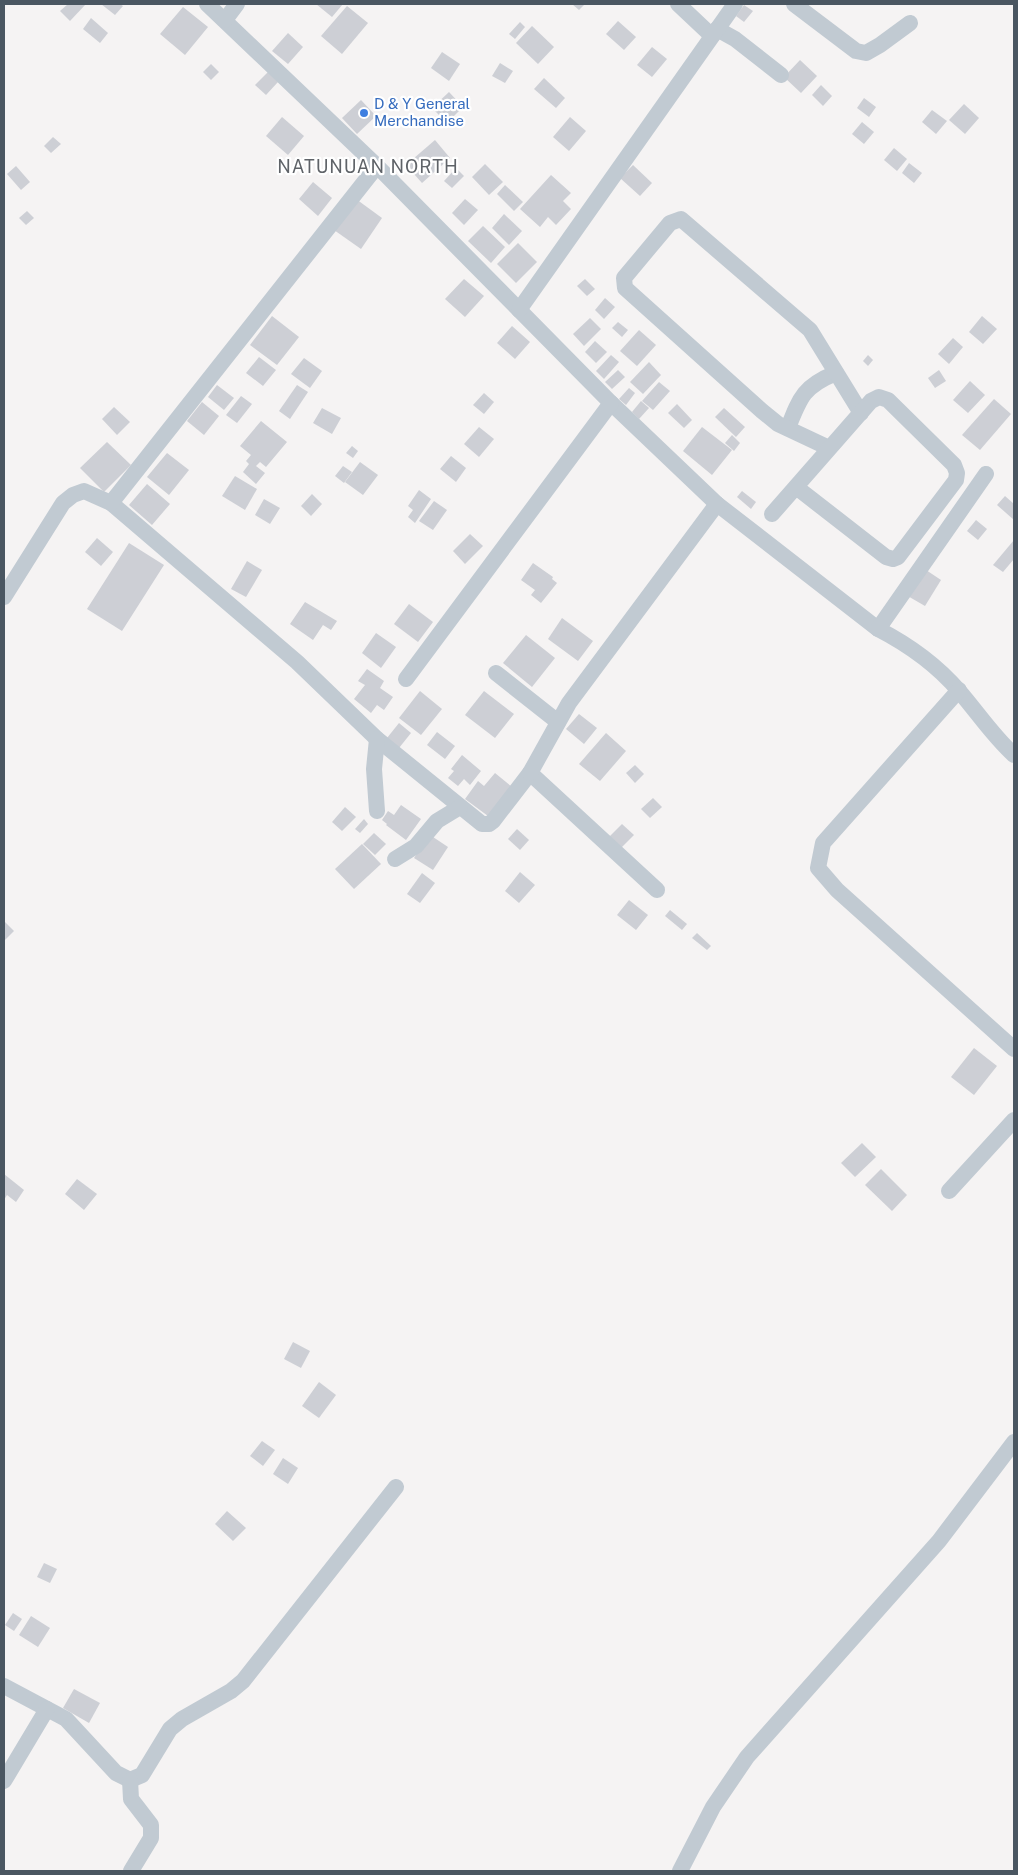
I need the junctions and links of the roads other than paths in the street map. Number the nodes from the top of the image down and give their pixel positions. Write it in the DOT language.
graph roads {
  1 [pos="207,4"];
  2 [pos="237,4"];
  3 [pos="678,4"];
  4 [pos="735,4"];
  5 [pos="794,4"];
  6 [pos="225,20"];
  7 [pos="910,23"];
  8 [pos="715,32"];
  9 [pos="781,75"];
  10 [pos="377,166"];
  11 [pos="519,310"];
  12 [pos="836,373"];
  13 [pos="611,403"];
  14 [pos="860,413"];
  15 [pos="788,428"];
  16 [pos="830,448"];
  17 [pos="986,474"];
  18 [pos="796,487"];
  19 [pos="111,503"];
  20 [pos="717,504"];
  21 [pos="763,524"];
  22 [pos="4,597"];
  23 [pos="878,628"];
  24 [pos="496,673"];
  25 [pos="406,679"];
  26 [pos="958,690"];
  27 [pos="558,722"];
  28 [pos="377,739"];
  29 [pos="1014,755"];
  30 [pos="530,773"];
  31 [pos="460,807"];
  32 [pos="377,811"];
  33 [pos="395,859"];
  34 [pos="657,890"];
  35 [pos="1014,1050"];
  36 [pos="1014,1120"];
  37 [pos="949,1191"];
  38 [pos="1014,1442"];
  39 [pos="396,1487"];
  40 [pos="4,1686"];
  41 [pos="47,1709"];
  42 [pos="130,1780"];
  43 [pos="4,1781"];
  44 [pos="132,1871"];
  45 [pos="680,1871"];
  1 -- 6 [label="street"];
  2 -- 6 [label="street"];
  3 -- 8 [label="street"];
  4 -- 8 [label="street"];
  5 -- 7 [label="street"];
  6 -- 10 [label="street"];
  8 -- 9 [label="street"];
  8 -- 11 [label="street"];
  10 -- 11 [label="street"];
  10 -- 19 [label="street"];
  11 -- 13 [label="street"];
  12 -- 14 [label="street"];
  12 -- 15 [label="street"];
  12 -- 15 [label="street"];
  13 -- 20 [label="street"];
  13 -- 25 [label="street"];
  14 -- 16 [label="street"];
  14 -- 18 [label="street"];
  15 -- 16 [label="street"];
  16 -- 18 [label="street"];
  17 -- 23 [label="street"];
  18 -- 21 [label="street"];
  19 -- 22 [label="street"];
  19 -- 28 [label="street"];
  20 -- 21 [label="street"];
  20 -- 27 [label="street"];
  21 -- 23 [label="street"];
  23 -- 26 [label="street"];
  24 -- 27 [label="street"];
  26 -- 29 [label="street"];
  26 -- 35 [label="street"];
  27 -- 30 [label="street"];
  28 -- 31 [label="street"];
  28 -- 32 [label="street"];
  30 -- 31 [label="street"];
  30 -- 34 [label="street"];
  31 -- 33 [label="street"];
  36 -- 37 [label="street"];
  38 -- 45 [label="street"];
  39 -- 42 [label="street"];
  40 -- 41 [label="street"];
  41 -- 42 [label="street"];
  41 -- 43 [label="street"];
  42 -- 44 [label="street"];
}
